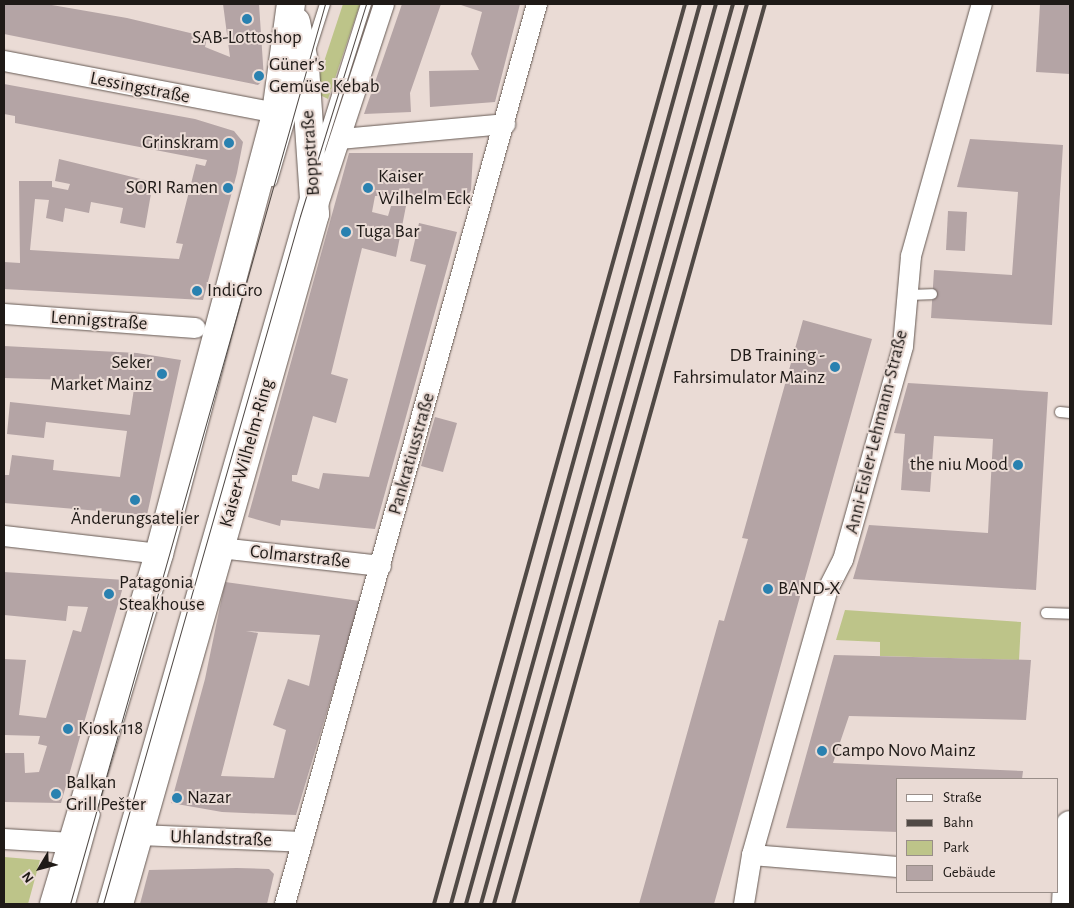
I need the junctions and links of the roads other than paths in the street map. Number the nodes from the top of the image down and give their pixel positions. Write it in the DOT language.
graph roads {
  1 [pos="292,4"];
  2 [pos="325,4"];
  3 [pos="366,4"];
  4 [pos="384,4"];
  5 [pos="537,4"];
  6 [pos="982,4"];
  7 [pos="4,61"];
  8 [pos="305,67"];
  9 [pos="276,113"];
  10 [pos="505,124"];
  11 [pos="341,139"];
  12 [pos="313,170"];
  13 [pos="268,194"];
  14 [pos="315,214"];
  15 [pos="255,242"];
  16 [pos="932,294"];
  17 [pos="907,295"];
  18 [pos="4,314"];
  19 [pos="206,329"];
  20 [pos="4,536"];
  21 [pos="220,548"];
  22 [pos="158,554"];
  23 [pos="381,566"];
  24 [pos="1046,613"];
  25 [pos="1070,614"];
  26 [pos="107,773"];
  27 [pos="99,801"];
  28 [pos="1070,825"];
  29 [pos="139,835"];
  30 [pos="4,839"];
  31 [pos="303,842"];
  32 [pos="72,843"];
  33 [pos="752,855"];
  34 [pos="896,866"];
  35 [pos="1064,887"];
  36 [pos="54,904"];
  37 [pos="70,904"];
  38 [pos="103,904"];
  39 [pos="119,904"];
  40 [pos="285,904"];
  41 [pos="744,904"];
  1 -- 8 [label="street, Boppstraße"];
  1 -- 9 [label="street, Boppstraße"];
  2 -- 8 [label="lane"];
  3 -- 12 [label="lane, Kaiser-Wilhelm-Ring"];
  4 -- 11 [label="street, Kaiser-Wilhelm-Ring"];
  5 -- 10 [label="street, Pankratiusstraße"];
  6 -- 17 [label="street, Anni-Eisler-Lehmann-Straße"];
  7 -- 9 [label="street, Lessingstraße"];
  8 -- 12 [label="street, Boppstraße"];
  8 -- 13 [label="lane"];
  9 -- 19 [label="street"];
  10 -- 11 [label="street"];
  10 -- 23 [label="street, Pankratiusstraße"];
  11 -- 14 [label="street, Kaiser-Wilhelm-Ring"];
  12 -- 14 [label="street, Boppstraße"];
  12 -- 38 [label="lane, Kaiser-Wilhelm-Ring"];
  14 -- 21 [label="street, Kaiser-Wilhelm-Ring"];
  15 -- 26 [label="lane"];
  16 -- 17 [label="lane"];
  17 -- 33 [label="street, Anni-Eisler-Lehmann-Straße"];
  18 -- 19 [label="street, Lennigstraße"];
  19 -- 22 [label="street"];
  20 -- 22 [label="street"];
  21 -- 23 [label="street, Colmarstraße"];
  21 -- 29 [label="street, Kaiser-Wilhelm-Ring"];
  22 -- 32 [label="street"];
  23 -- 31 [label="street, Pankratiusstraße"];
  24 -- 25 [label="lane"];
  27 -- 37 [label="lane"];
  28 -- 35 [label="street"];
  29 -- 31 [label="street, Uhlandstraße"];
  29 -- 39 [label="street, Kaiser-Wilhelm-Ring"];
  30 -- 32 [label="street"];
  31 -- 40 [label="street, Pankratiusstraße"];
  32 -- 36 [label="street"];
  33 -- 34 [label="street"];
  33 -- 41 [label="street, Anni-Eisler-Lehmann-Straße"];
}
